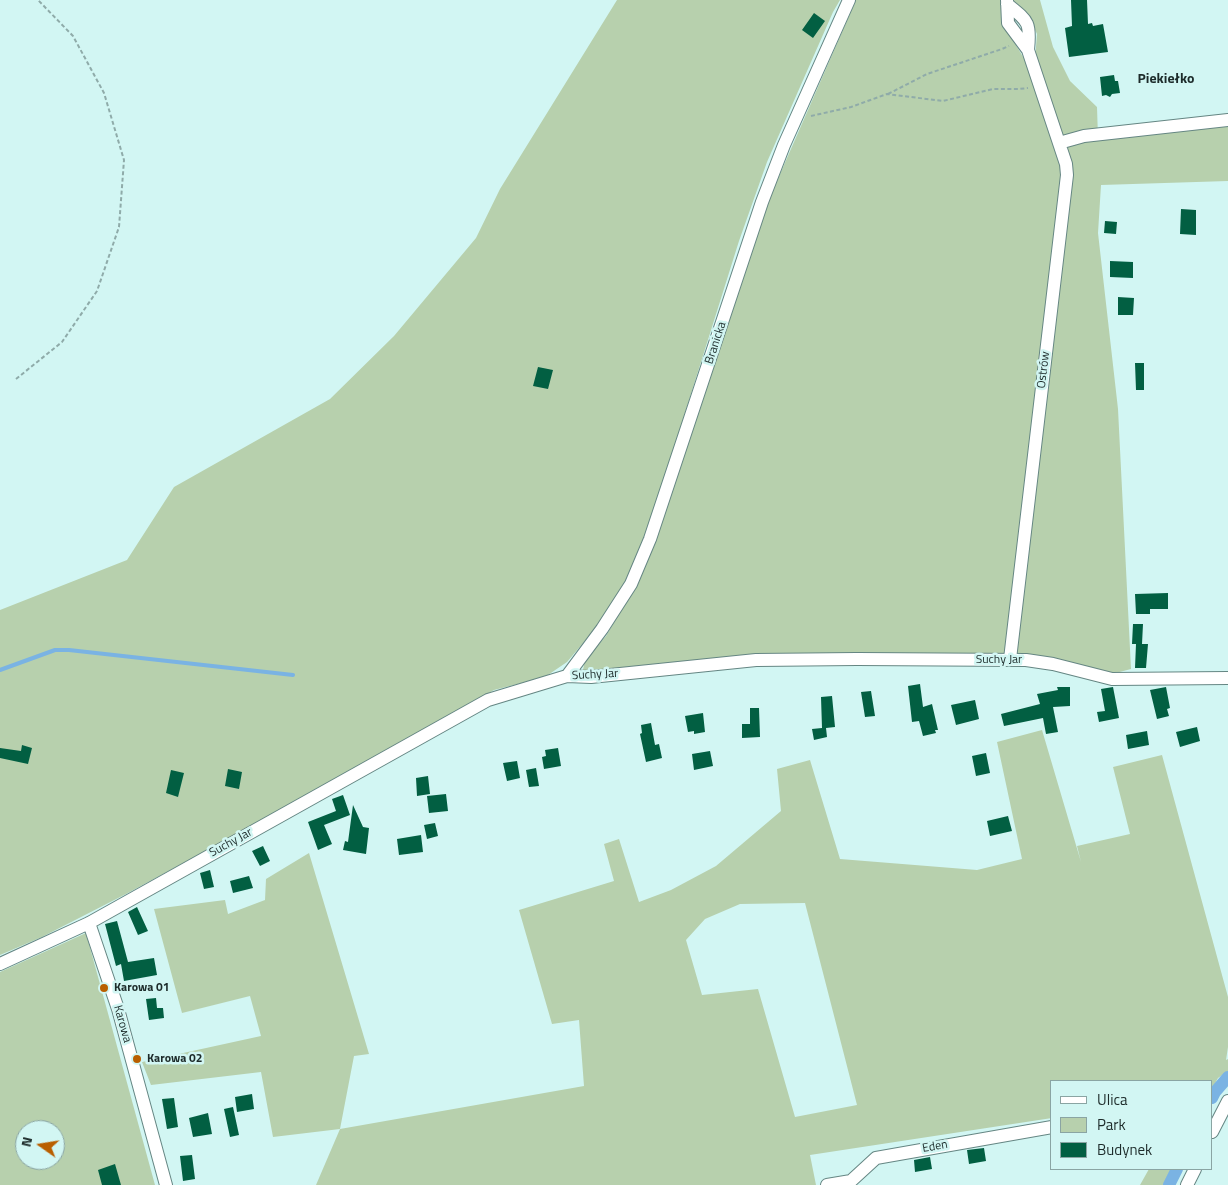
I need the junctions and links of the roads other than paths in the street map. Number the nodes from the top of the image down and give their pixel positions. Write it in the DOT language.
graph roads {
  1 [pos="848,0"];
  2 [pos="1007,2"];
  3 [pos="1028,50"];
  4 [pos="1228,120"];
  5 [pos="1059,143"];
  6 [pos="1010,659"];
  7 [pos="566,676"];
  8 [pos="1228,678"];
  9 [pos="89,923"];
  10 [pos="0,964"];
  11 [pos="1228,1101"];
  12 [pos="1050,1127"];
  13 [pos="1213,1130"];
  14 [pos="1195,1170"];
  15 [pos="166,1185"];
  16 [pos="827,1185"];
  17 [pos="1188,1185"];
  1 -- 7 [label="street, Branicka"];
  2 -- 3 [label="street, Ostrów"];
  2 -- 3 [label="street, Ostrów"];
  3 -- 5 [label="street, Ostrów"];
  4 -- 5 [label="street"];
  5 -- 6 [label="street, Ostrów"];
  6 -- 7 [label="street, Suchy Jar"];
  6 -- 8 [label="street, Suchy Jar"];
  7 -- 9 [label="street, Suchy Jar"];
  9 -- 10 [label="street, Suchy Jar"];
  9 -- 15 [label="street, Karowa"];
  11 -- 13 [label="street"];
  12 -- 16 [label="street, Eden"];
  14 -- 17 [label="street"];
}
